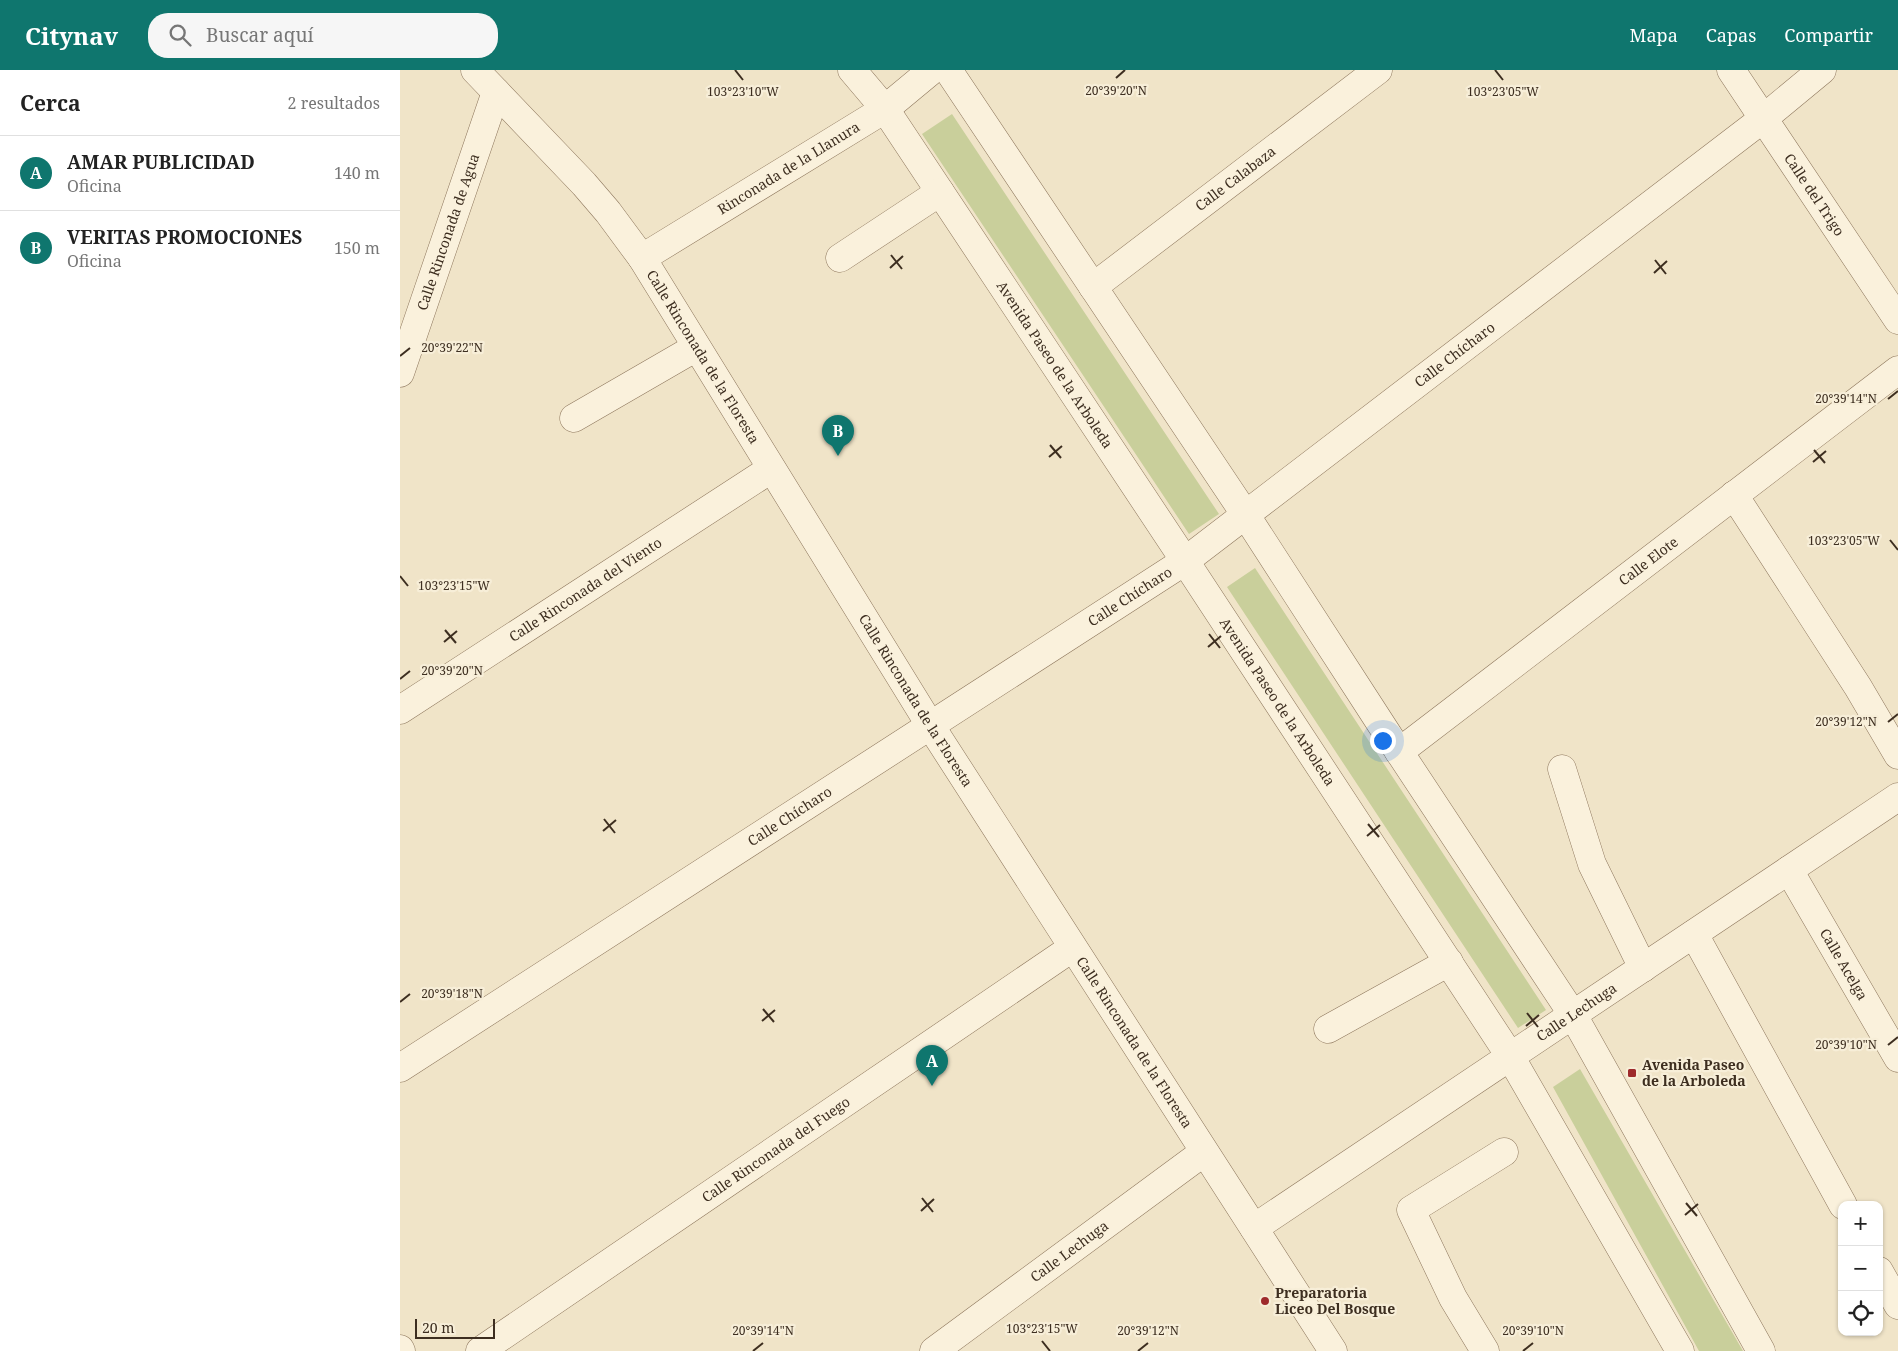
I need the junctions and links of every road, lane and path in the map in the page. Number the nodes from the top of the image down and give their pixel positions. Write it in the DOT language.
graph roads {
  1 [pos="475,70"];
  2 [pos="852,70"];
  3 [pos="932,70"];
  4 [pos="948,70"];
  5 [pos="1378,70"];
  6 [pos="1731,70"];
  7 [pos="1822,70"];
  8 [pos="496,92"];
  9 [pos="885,109"];
  10 [pos="1764,118"];
  11 [pos="940,192"];
  12 [pos="642,258"];
  13 [pos="840,258"];
  14 [pos="1093,287"];
  15 [pos="1898,320"];
  16 [pos="696,348"];
  17 [pos="1898,370"];
  18 [pos="400,372"];
  19 [pos="574,418"];
  20 [pos="770,469"];
  21 [pos="1734,496"];
  22 [pos="1246,514"];
  23 [pos="1185,561"];
  24 [pos="400,710"];
  25 [pos="930,725"];
  26 [pos="1399,752"];
  27 [pos="1898,755"];
  28 [pos="1562,769"];
  29 [pos="1898,797"];
  30 [pos="1789,870"];
  31 [pos="1694,934"];
  32 [pos="1072,948"];
  33 [pos="1449,962"];
  34 [pos="1643,968"];
  35 [pos="1573,1015"];
  36 [pos="1328,1029"];
  37 [pos="1510,1056"];
  38 [pos="1898,1058"];
  39 [pos="400,1068"];
  40 [pos="1204,1152"];
  41 [pos="1504,1152"];
  42 [pos="1841,1201"];
  43 [pos="1254,1228"];
  44 [pos="1883,1278"];
  45 [pos="1898,1305"];
  46 [pos="1675,1347"];
  47 [pos="480,1351"];
  48 [pos="934,1351"];
  49 [pos="1333,1351"];
  50 [pos="1485,1351"];
  51 [pos="1761,1351"];
  1 -- 8 [label="street, Calle Rinconada de la Floresta"];
  2 -- 9 [label="street, Avenida Paseo de la Arboleda"];
  3 -- 9 [label="street, Rinconada de la Llanura"];
  4 -- 14 [label="street"];
  5 -- 14 [label="street, Calle Calabaza"];
  6 -- 10 [label="street, Calle del Trigo"];
  7 -- 10 [label="street, Calle Chícharo"];
  8 -- 12 [label="street, Calle Rinconada de la Floresta"];
  8 -- 18 [label="street, Calle Rinconada de Agua"];
  9 -- 11 [label="street, Avenida Paseo de la Arboleda"];
  9 -- 12 [label="street, Rinconada de la Llanura"];
  10 -- 15 [label="street, Calle del Trigo"];
  10 -- 22 [label="street, Calle Chícharo"];
  11 -- 13 [label="street"];
  11 -- 23 [label="street, Avenida Paseo de la Arboleda"];
  12 -- 16 [label="street, Calle Rinconada de la Floresta"];
  14 -- 22 [label="street"];
  16 -- 19 [label="street"];
  16 -- 20 [label="street, Calle Rinconada de la Floresta"];
  17 -- 21 [label="street, Calle Elote"];
  20 -- 24 [label="street, Calle Rinconada del Viento"];
  20 -- 25 [label="street, Calle Rinconada de la Floresta"];
  21 -- 26 [label="street, Calle Elote"];
  21 -- 27 [label="street"];
  22 -- 23 [label="street, Calle Chícharo"];
  22 -- 26 [label="street"];
  23 -- 25 [label="street, Calle Chícharo"];
  23 -- 33 [label="street, Avenida Paseo de la Arboleda"];
  25 -- 32 [label="street, Calle Rinconada de la Floresta"];
  25 -- 39 [label="street, Calle Chícharo"];
  26 -- 35 [label="street"];
  28 -- 34 [label="street"];
  29 -- 30 [label="street, Calle Lechuga"];
  30 -- 31 [label="street, Calle Lechuga"];
  30 -- 38 [label="street, Calle Acelga"];
  31 -- 34 [label="street, Calle Lechuga"];
  31 -- 42 [label="street"];
  32 -- 40 [label="street, Calle Rinconada de la Floresta"];
  32 -- 47 [label="street, Calle Rinconada del Fuego"];
  33 -- 36 [label="street"];
  33 -- 37 [label="street, Avenida Paseo de la Arboleda"];
  34 -- 35 [label="street, Calle Lechuga"];
  35 -- 37 [label="street, Calle Lechuga"];
  35 -- 51 [label="street"];
  37 -- 43 [label="street, Calle Lechuga"];
  37 -- 46 [label="street, Avenida Paseo de la Arboleda"];
  40 -- 43 [label="street, Calle Rinconada de la Floresta"];
  40 -- 48 [label="street, Calle Lechuga"];
  41 -- 50 [label="street"];
  43 -- 49 [label="street, Calle Rinconada de la Floresta"];
  44 -- 45 [label="street"];
}
